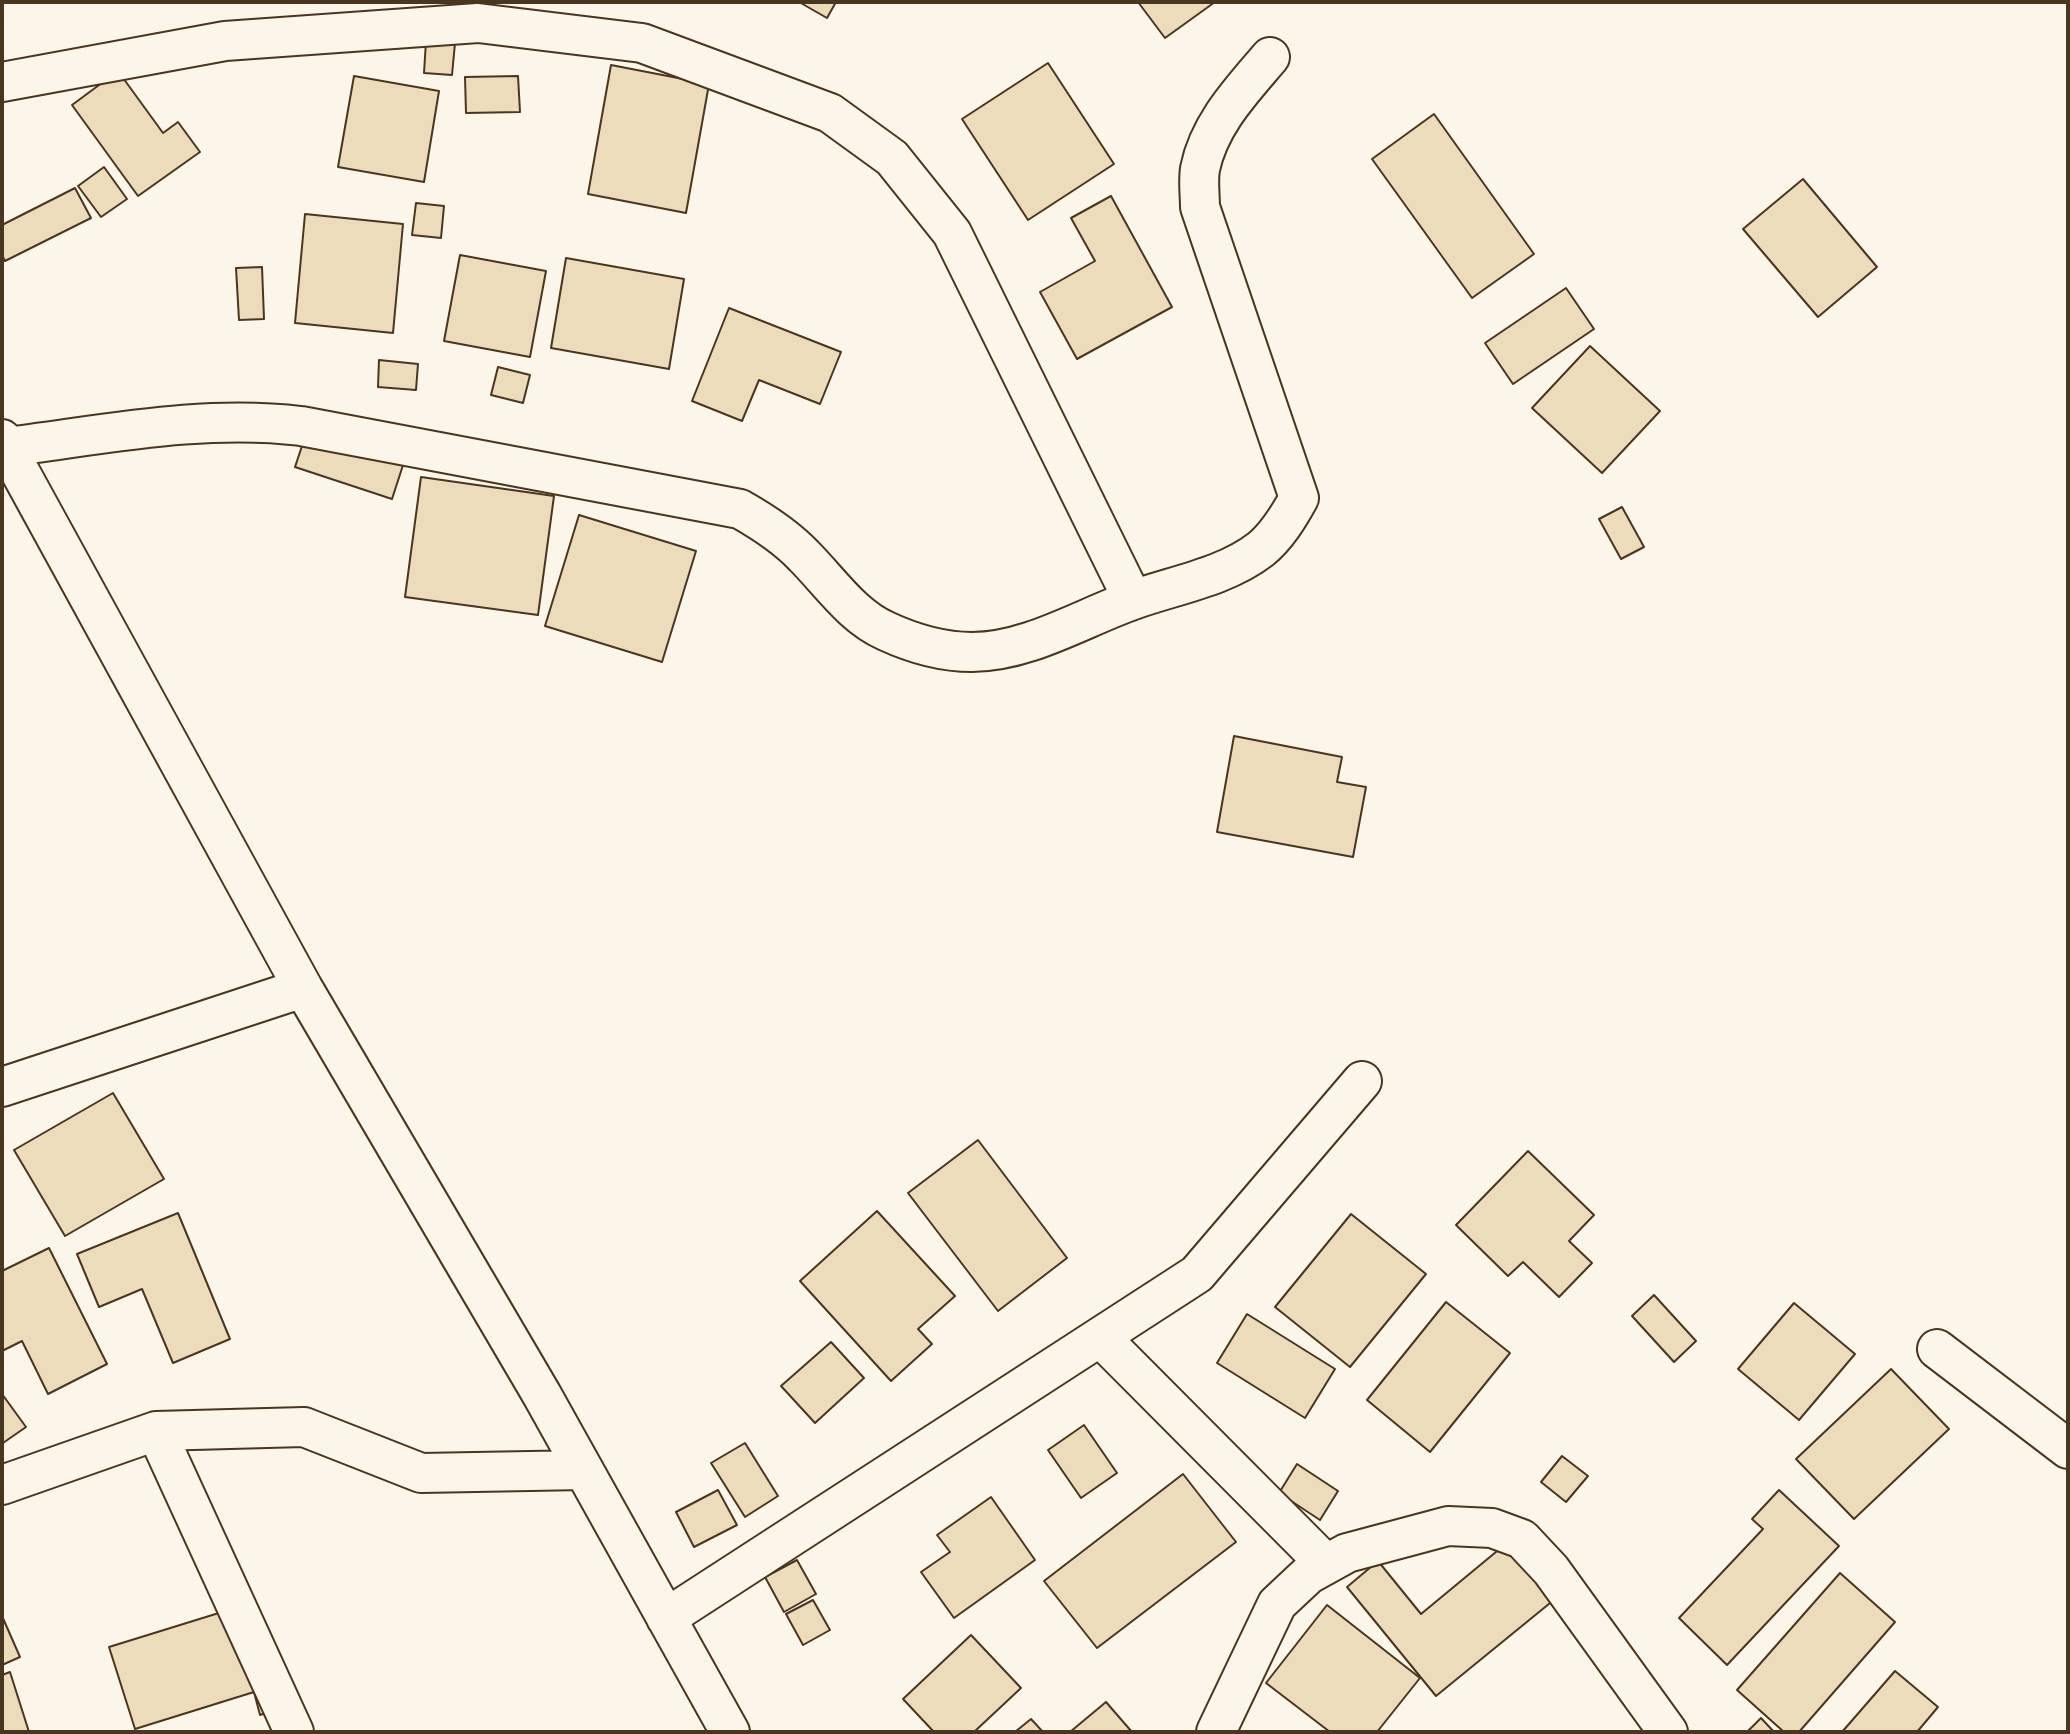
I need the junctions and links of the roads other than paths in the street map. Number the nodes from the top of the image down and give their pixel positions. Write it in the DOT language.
graph roads {
  1 [pos="1270,57"];
  2 [pos="2,82"];
  3 [pos="4,443"];
  4 [pos="1133,600"];
  5 [pos="303,988"];
  6 [pos="1362,1081"];
  7 [pos="2,1087"];
  8 [pos="1100,1337"];
  9 [pos="1937,1349"];
  10 [pos="156,1431"];
  11 [pos="2068,1449"];
  12 [pos="584,1470"];
  13 [pos="2,1485"];
  14 [pos="1326,1564"];
  15 [pos="666,1618"];
  16 [pos="294,1732"];
  17 [pos="730,1732"];
  18 [pos="1216,1732"];
  19 [pos="1668,1732"];
  1 -- 4 [label="street"];
  2 -- 4 [label="street"];
  3 -- 4 [label="street"];
  3 -- 5 [label="street"];
  5 -- 7 [label="street"];
  5 -- 12 [label="street"];
  6 -- 8 [label="street"];
  8 -- 14 [label="street"];
  8 -- 15 [label="street"];
  9 -- 11 [label="street"];
  10 -- 12 [label="street"];
  10 -- 13 [label="street"];
  10 -- 16 [label="street"];
  12 -- 15 [label="street"];
  14 -- 18 [label="street"];
  14 -- 19 [label="street"];
  15 -- 17 [label="street"];
}
